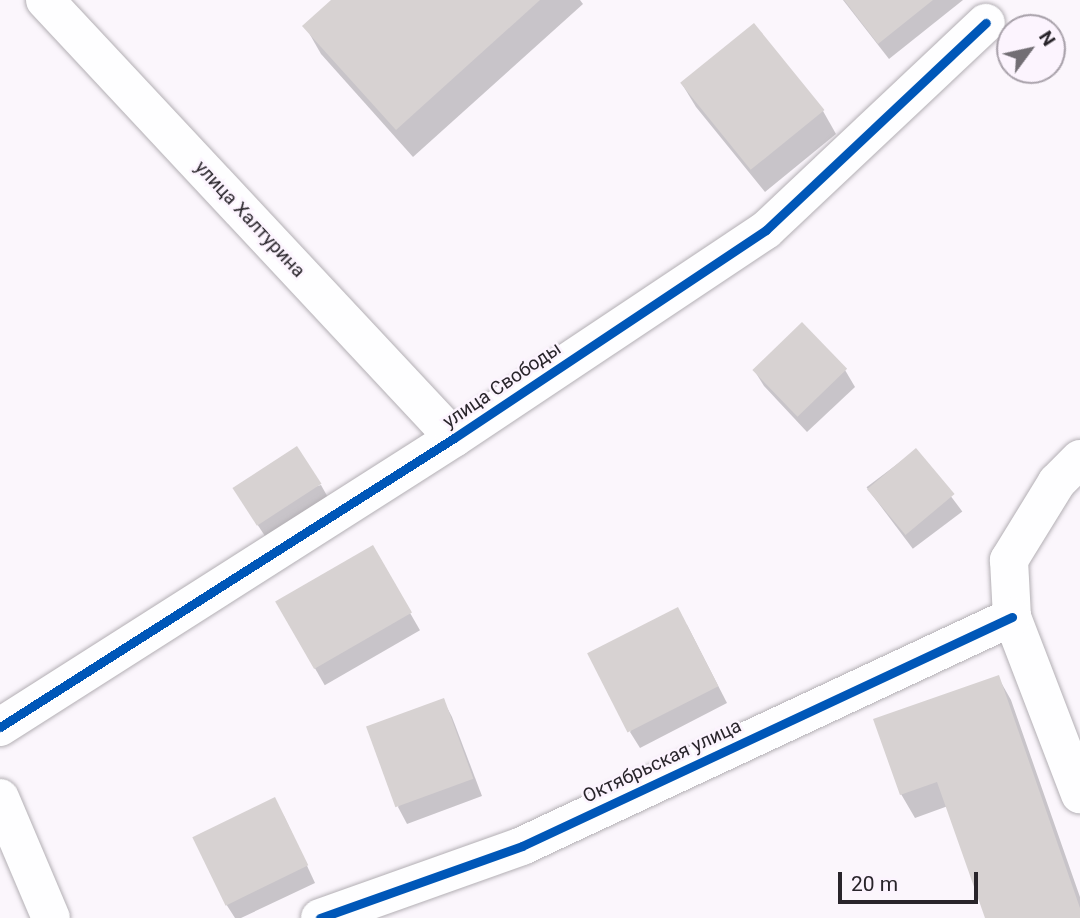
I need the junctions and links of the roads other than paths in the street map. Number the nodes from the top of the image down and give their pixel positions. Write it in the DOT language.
graph roads {
  1 [pos="45,0"];
  2 [pos="986,23"];
  3 [pos="454,438"];
  4 [pos="1080,459"];
  5 [pos="1012,617"];
  6 [pos="0,727"];
  7 [pos="1080,794"];
  8 [pos="0,798"];
  9 [pos="51,918"];
  10 [pos="320,918"];
  1 -- 3 [label="street, улица Халтурина"];
  2 -- 3 [label="street, улица Свободы"];
  3 -- 6 [label="street, улица Свободы"];
  4 -- 5 [label="street"];
  5 -- 7 [label="street"];
  5 -- 10 [label="street, Октябрьская улица"];
  8 -- 9 [label="street"];
}
